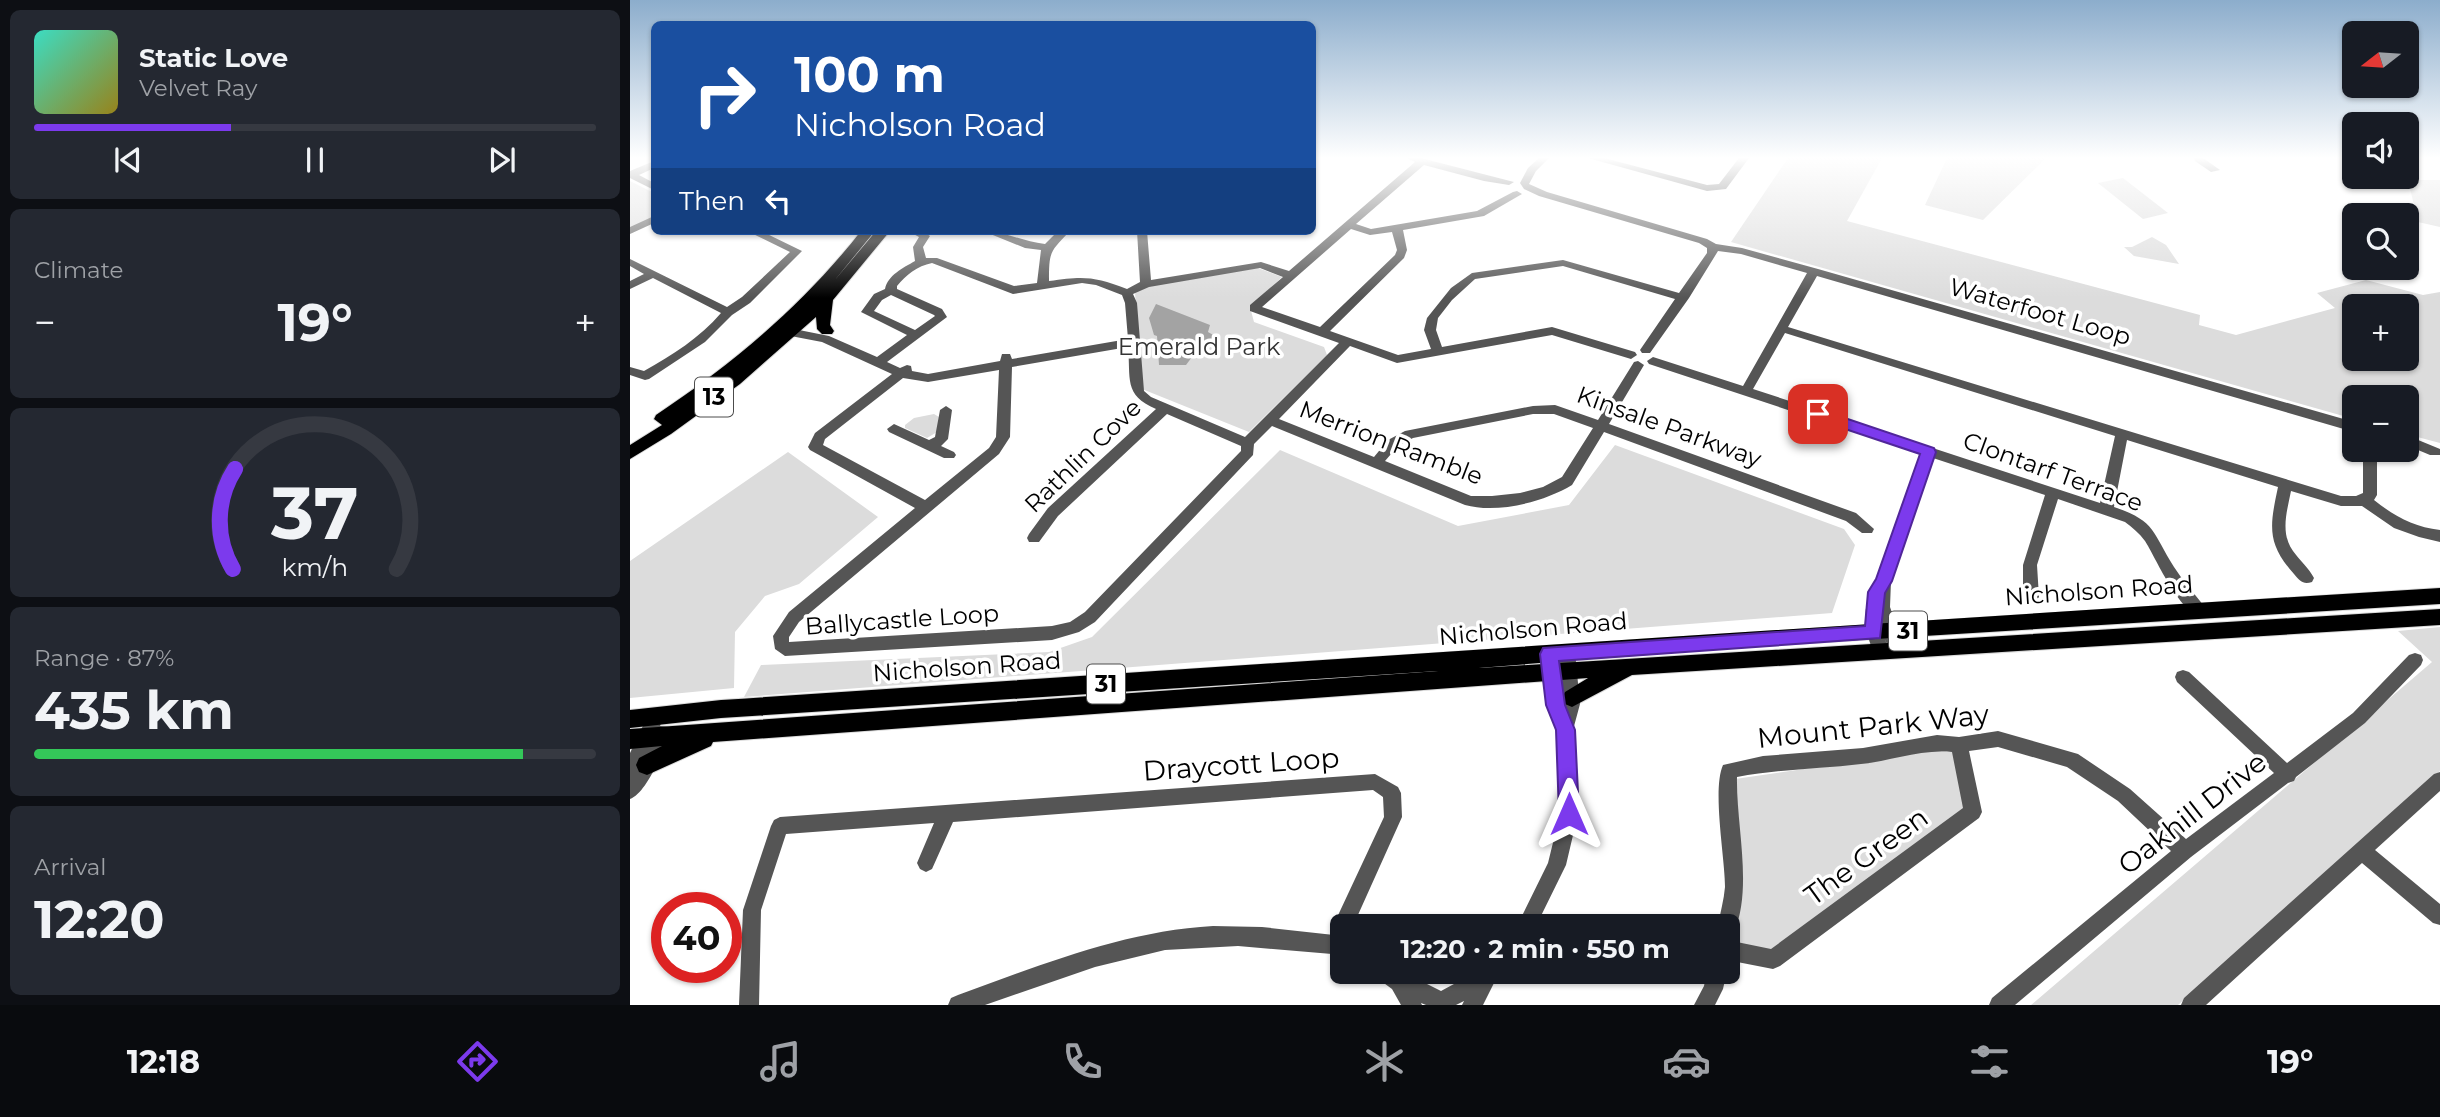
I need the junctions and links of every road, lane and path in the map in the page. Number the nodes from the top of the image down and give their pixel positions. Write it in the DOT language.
graph roads {
  1 [pos="1370,205"];
  2 [pos="1497,205"];
  3 [pos="1580,205"];
  4 [pos="651,220"];
  5 [pos="1349,225"];
  6 [pos="1396,228"];
  7 [pos="630,231"];
  8 [pos="761,235"];
  9 [pos="865,235"];
  10 [pos="880,235"];
  11 [pos="923,235"];
  12 [pos="999,235"];
  13 [pos="1060,235"];
  14 [pos="1142,235"];
  15 [pos="1046,247"];
  16 [pos="1713,247"];
  17 [pos="630,262"];
  18 [pos="921,262"];
  19 [pos="1814,271"];
  20 [pos="652,274"];
  21 [pos="1291,275"];
  22 [pos="1146,284"];
  23 [pos="630,286"];
  24 [pos="1043,286"];
  25 [pos="891,291"];
  26 [pos="1127,293"];
  27 [pos="1683,298"];
  28 [pos="827,300"];
  29 [pos="728,312"];
  30 [pos="789,328"];
  31 [pos="1783,329"];
  32 [pos="827,331"];
  33 [pos="1322,332"];
  34 [pos="917,335"];
  35 [pos="1133,338"];
  36 [pos="1347,342"];
  37 [pos="1438,351"];
  38 [pos="1650,356"];
  39 [pos="881,360"];
  40 [pos="1634,360"];
  41 [pos="1006,361"];
  42 [pos="630,371"];
  43 [pos="906,371"];
  44 [pos="1746,391"];
  45 [pos="1165,408"];
  46 [pos="946,410"];
  47 [pos="1270,420"];
  48 [pos="2342,424"];
  49 [pos="1602,427"];
  50 [pos="894,429"];
  51 [pos="2122,433"];
  52 [pos="630,439"];
  53 [pos="1247,443"];
  54 [pos="932,445"];
  55 [pos="2419,445"];
  56 [pos="1929,452"];
  57 [pos="2435,452"];
  58 [pos="630,453"];
  59 [pos="949,455"];
  60 [pos="2370,462"];
  61 [pos="1376,463"];
  62 [pos="2286,484"];
  63 [pos="2053,492"];
  64 [pos="2365,500"];
  65 [pos="925,507"];
  66 [pos="2106,510"];
  67 [pos="1867,529"];
  68 [pos="2440,536"];
  69 [pos="1034,538"];
  70 [pos="2307,578"];
  71 [pos="2440,596"];
  72 [pos="2031,597"];
  73 [pos="2199,610"];
  74 [pos="2440,617"];
  75 [pos="1885,641"];
  76 [pos="2414,660"];
  77 [pos="1559,662"];
  78 [pos="1640,666"];
  79 [pos="2183,677"];
  80 [pos="1572,698"];
  81 [pos="630,719"];
  82 [pos="653,729"];
  83 [pos="1565,730"];
  84 [pos="724,732"];
  85 [pos="1959,745"];
  86 [pos="639,768"];
  87 [pos="2288,775"];
  88 [pos="2440,780"];
  89 [pos="630,791"];
  90 [pos="947,815"];
  91 [pos="2361,850"];
  92 [pos="2185,851"];
  93 [pos="926,863"];
  94 [pos="1350,914"];
  95 [pos="1532,914"];
  96 [pos="1729,914"];
  97 [pos="2440,916"];
  98 [pos="1330,936"];
  99 [pos="1740,953"];
  100 [pos="1396,984"];
  101 [pos="1406,984"];
  102 [pos="1474,984"];
  103 [pos="1484,984"];
  104 [pos="1712,984"];
  105 [pos="1445,1003"];
  106 [pos="749,1005"];
  107 [pos="958,1005"];
  108 [pos="1412,1005"];
  109 [pos="1472,1005"];
  110 [pos="1704,1005"];
  111 [pos="1999,1005"];
  112 [pos="2191,1005"];
  1 -- 5 [label="street"];
  2 -- 6 [label="street"];
  3 -- 16 [label="street, Waterfoot Loop"];
  4 -- 7 [label="street"];
  5 -- 6 [label="street"];
  5 -- 21 [label="street"];
  6 -- 33 [label="street"];
  8 -- 29 [label="street"];
  9 -- 30 [label="main road, 13"];
  10 -- 28 [label="main road, 13"];
  11 -- 18 [label="street"];
  12 -- 15 [label="street"];
  13 -- 15 [label="street"];
  14 -- 22 [label="street"];
  15 -- 24 [label="street"];
  16 -- 19 [label="street, Waterfoot Loop"];
  16 -- 27 [label="street"];
  17 -- 20 [label="street"];
  18 -- 24 [label="street"];
  18 -- 25 [label="street"];
  19 -- 31 [label="street"];
  19 -- 48 [label="street, Waterfoot Loop"];
  20 -- 23 [label="street"];
  20 -- 29 [label="street"];
  21 -- 22 [label="street"];
  21 -- 33 [label="street"];
  22 -- 26 [label="street"];
  24 -- 26 [label="street"];
  25 -- 34 [label="street"];
  25 -- 34 [label="street"];
  26 -- 35 [label="street"];
  27 -- 37 [label="street"];
  27 -- 38 [label="street"];
  28 -- 30 [label="main road, 13"];
  28 -- 32 [label="main road"];
  29 -- 42 [label="street"];
  30 -- 32 [label="street"];
  30 -- 39 [label="street"];
  30 -- 52 [label="main road, 13"];
  30 -- 58 [label="main road, 13"];
  31 -- 44 [label="street"];
  31 -- 51 [label="street"];
  32 -- 39 [label="street"];
  33 -- 36 [label="street"];
  34 -- 39 [label="street"];
  35 -- 41 [label="street"];
  35 -- 45 [label="street"];
  36 -- 37 [label="street"];
  36 -- 47 [label="street"];
  37 -- 40 [label="street"];
  38 -- 40 [label="street"];
  38 -- 44 [label="street, Clontarf Terrace"];
  39 -- 43 [label="street"];
  40 -- 49 [label="street, Merrion Ramble"];
  41 -- 43 [label="street"];
  41 -- 65 [label="street, Ballycastle Loop"];
  43 -- 65 [label="street"];
  44 -- 56 [label="street, Clontarf Terrace"];
  45 -- 53 [label="street"];
  45 -- 69 [label="street, Rathlin Cove"];
  46 -- 54 [label="street"];
  47 -- 53 [label="street"];
  47 -- 61 [label="street, Merrion Ramble"];
  49 -- 61 [label="street, Kinsale Parkway"];
  49 -- 61 [label="street, Merrion Ramble"];
  49 -- 67 [label="street, Kinsale Parkway"];
  50 -- 54 [label="street"];
  51 -- 62 [label="street"];
  51 -- 66 [label="street"];
  53 -- 65 [label="street, Ballycastle Loop"];
  54 -- 59 [label="street"];
  55 -- 57 [label="street"];
  56 -- 63 [label="street, Clontarf Terrace"];
  56 -- 75 [label="street"];
  60 -- 64 [label="street"];
  62 -- 64 [label="street"];
  62 -- 70 [label="street"];
  63 -- 66 [label="street, Clontarf Terrace"];
  63 -- 72 [label="street"];
  64 -- 68 [label="street"];
  66 -- 73 [label="street, Clontarf Terrace"];
  71 -- 73 [label="main road, Nicholson Road / 31"];
  73 -- 75 [label="main road, Nicholson Road / 31"];
  74 -- 75 [label="main road, Nicholson Road / 31"];
  75 -- 77 [label="main road, Nicholson Road / 31"];
  75 -- 78 [label="main road, Nicholson Road / 31"];
  76 -- 87 [label="street, Oakhill Drive"];
  77 -- 78 [label="main road, Nicholson Road / 31"];
  77 -- 80 [label="street"];
  77 -- 82 [label="main road, Nicholson Road / 31"];
  77 -- 83 [label="street"];
  77 -- 84 [label="main road, Nicholson Road / 31"];
  78 -- 80 [label="main road"];
  79 -- 87 [label="street"];
  80 -- 83 [label="street"];
  81 -- 82 [label="main road, Nicholson Road / 31"];
  82 -- 84 [label="main road, Nicholson Road / 31"];
  82 -- 86 [label="street"];
  83 -- 95 [label="street"];
  84 -- 86 [label="main road"];
  85 -- 92 [label="street, Mount Park Way"];
  85 -- 96 [label="street, Mount Park Way"];
  85 -- 99 [label="street, The Green"];
  86 -- 89 [label="street"];
  87 -- 92 [label="street, Oakhill Drive"];
  88 -- 91 [label="street"];
  90 -- 93 [label="street"];
  90 -- 94 [label="street, Draycott Loop"];
  90 -- 106 [label="street, Draycott Loop"];
  91 -- 97 [label="street"];
  91 -- 112 [label="street"];
  92 -- 111 [label="street, Oakhill Drive"];
  98 -- 107 [label="street"];
  100 -- 108 [label="street"];
  101 -- 105 [label="street"];
  102 -- 105 [label="street"];
  103 -- 109 [label="street"];
  104 -- 110 [label="street"];
}
